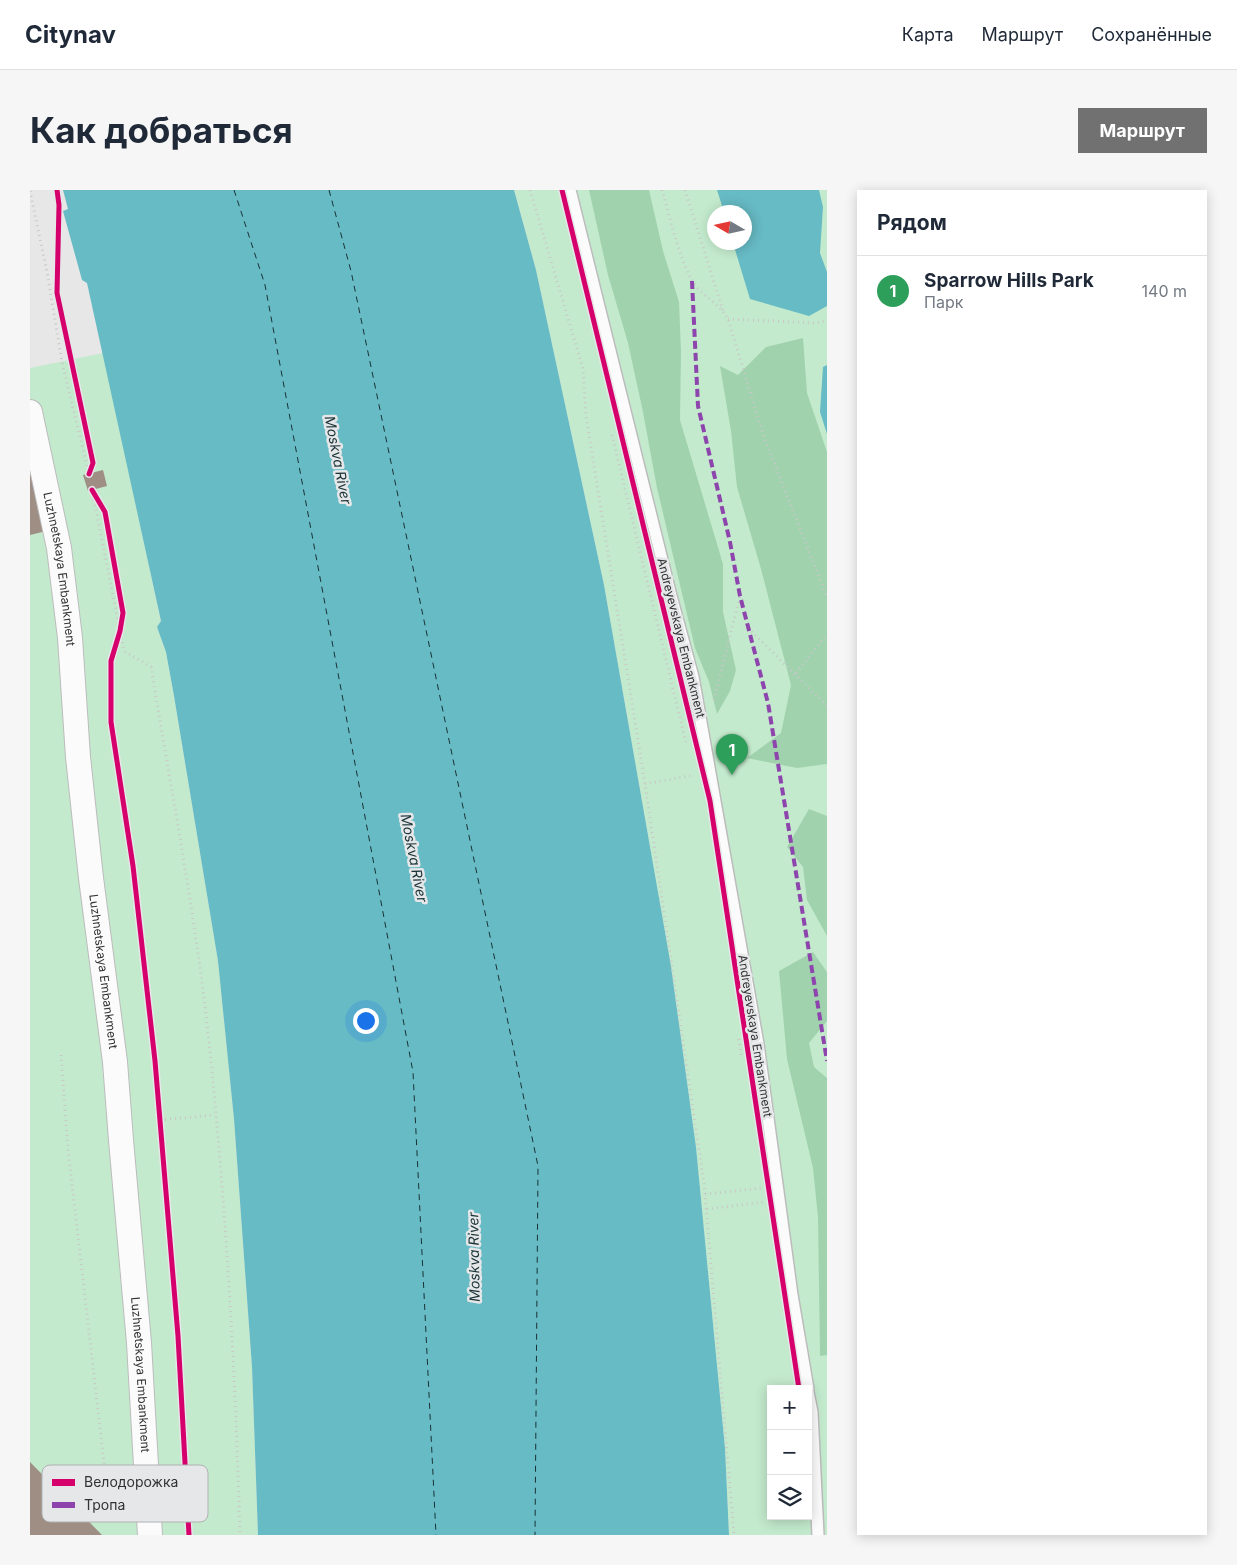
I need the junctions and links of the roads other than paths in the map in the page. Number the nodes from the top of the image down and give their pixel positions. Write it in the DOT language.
graph roads {
  1 [pos="570,190"];
  2 [pos="30,412"];
  3 [pos="807,1385"];
  4 [pos="812,1412"];
  5 [pos="146,1465"];
  6 [pos="149,1522"];
  7 [pos="150,1535"];
  8 [pos="818,1535"];
  1 -- 3 [label="lane, Andreyevskaya Embankment"];
  2 -- 5 [label="street, Luzhnetskaya Embankment"];
  4 -- 8 [label="lane, Andreyevskaya Embankment"];
  6 -- 7 [label="street, Luzhnetskaya Embankment"];
}
